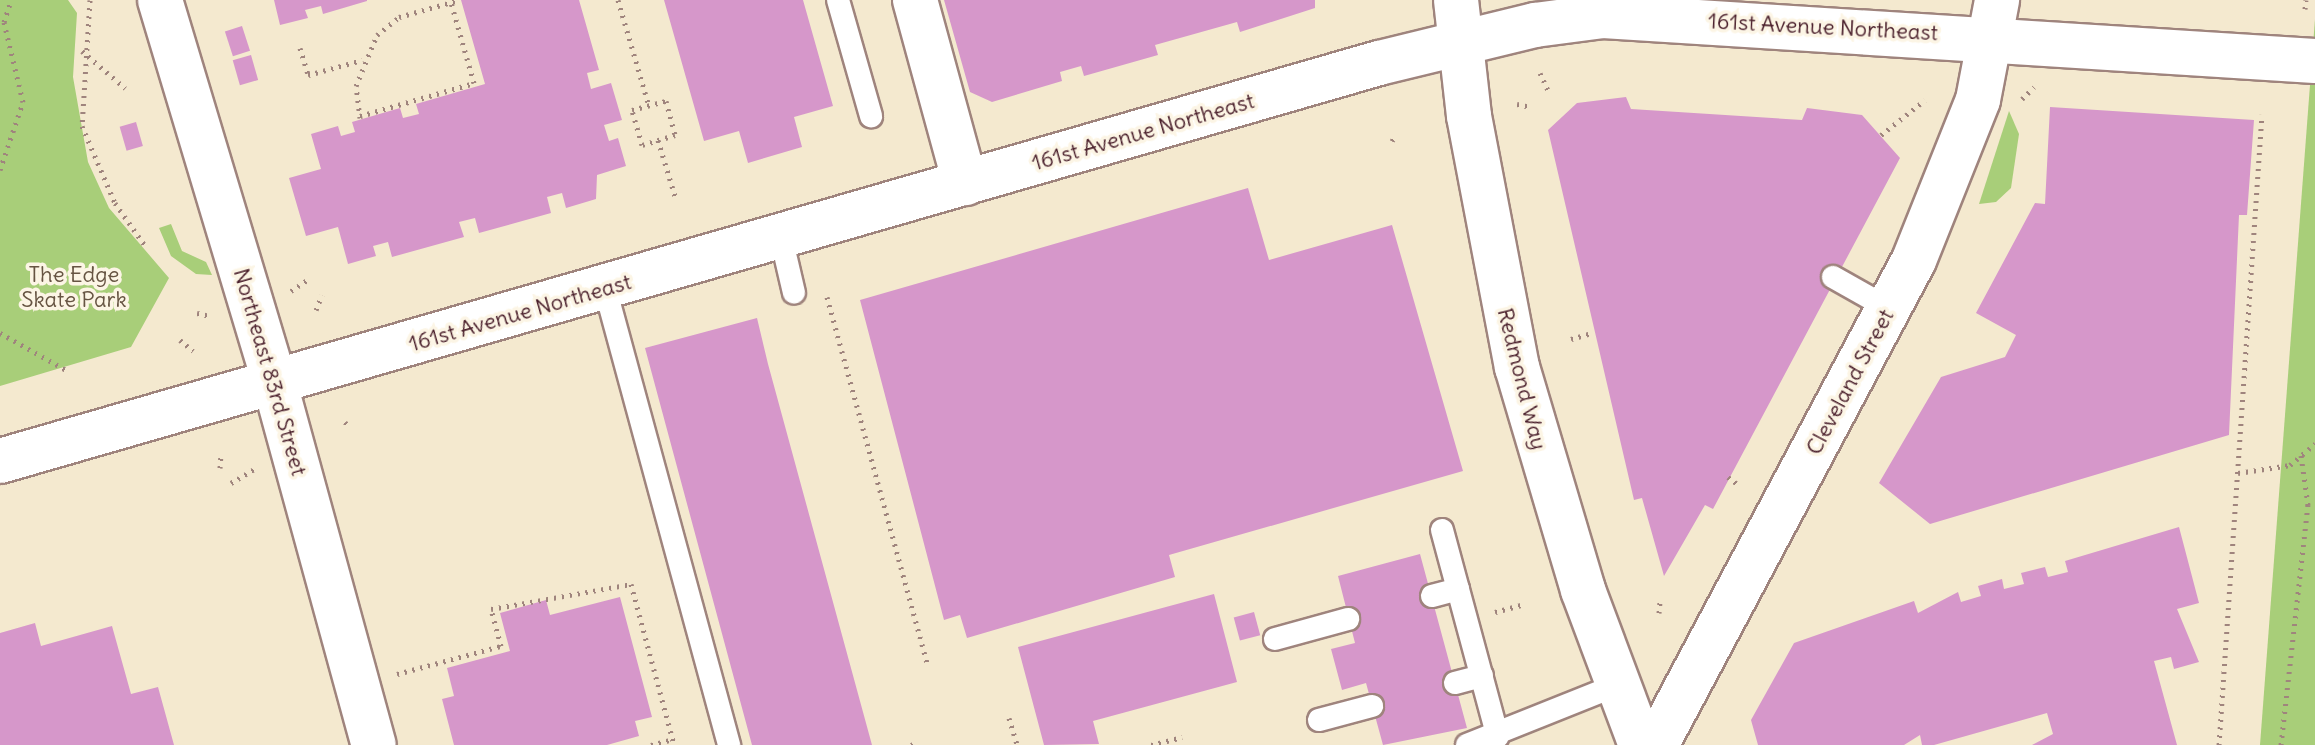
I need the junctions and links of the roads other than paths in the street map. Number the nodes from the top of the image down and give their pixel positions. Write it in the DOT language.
graph roads {
  1 [pos="160,0"];
  2 [pos="838,0"];
  3 [pos="915,0"];
  4 [pos="1994,18"];
  5 [pos="1458,20"];
  6 [pos="2315,61"];
  7 [pos="871,116"];
  8 [pos="965,183"];
  9 [pos="781,237"];
  10 [pos="1833,277"];
  11 [pos="605,288"];
  12 [pos="794,293"];
  13 [pos="1888,308"];
  14 [pos="275,384"];
  15 [pos="0,461"];
  16 [pos="1442,530"];
  17 [pos="1458,589"];
  18 [pos="1432,596"];
  19 [pos="1348,619"];
  20 [pos="1275,639"];
  21 [pos="1482,676"];
  22 [pos="1455,683"];
  23 [pos="1617,685"];
  24 [pos="1372,706"];
  25 [pos="1319,720"];
  26 [pos="1498,737"];
  27 [pos="374,745"];
  28 [pos="729,745"];
  29 [pos="1467,745"];
  30 [pos="1641,745"];
  31 [pos="1656,745"];
  1 -- 14 [label="street, Northeast 83rd Street"];
  2 -- 7 [label="lane"];
  3 -- 8 [label="street"];
  4 -- 5 [label="street, 161st Avenue Northeast"];
  4 -- 6 [label="street, 161st Avenue Northeast"];
  4 -- 13 [label="street, Cleveland Street"];
  5 -- 8 [label="street, 161st Avenue Northeast"];
  5 -- 23 [label="street, Redmond Way"];
  8 -- 9 [label="street, 161st Avenue Northeast"];
  9 -- 11 [label="street, 161st Avenue Northeast"];
  9 -- 12 [label="lane"];
  10 -- 13 [label="lane"];
  11 -- 14 [label="street, 161st Avenue Northeast"];
  11 -- 28 [label="lane"];
  13 -- 31 [label="street, Cleveland Street"];
  14 -- 15 [label="street, 161st Avenue Northeast"];
  14 -- 27 [label="street, Northeast 83rd Street"];
  16 -- 17 [label="lane"];
  17 -- 18 [label="lane"];
  17 -- 21 [label="lane"];
  19 -- 20 [label="lane"];
  21 -- 22 [label="lane"];
  21 -- 26 [label="lane"];
  23 -- 26 [label="lane"];
  23 -- 30 [label="street, Redmond Way"];
  24 -- 25 [label="lane"];
  26 -- 29 [label="lane"];
}
